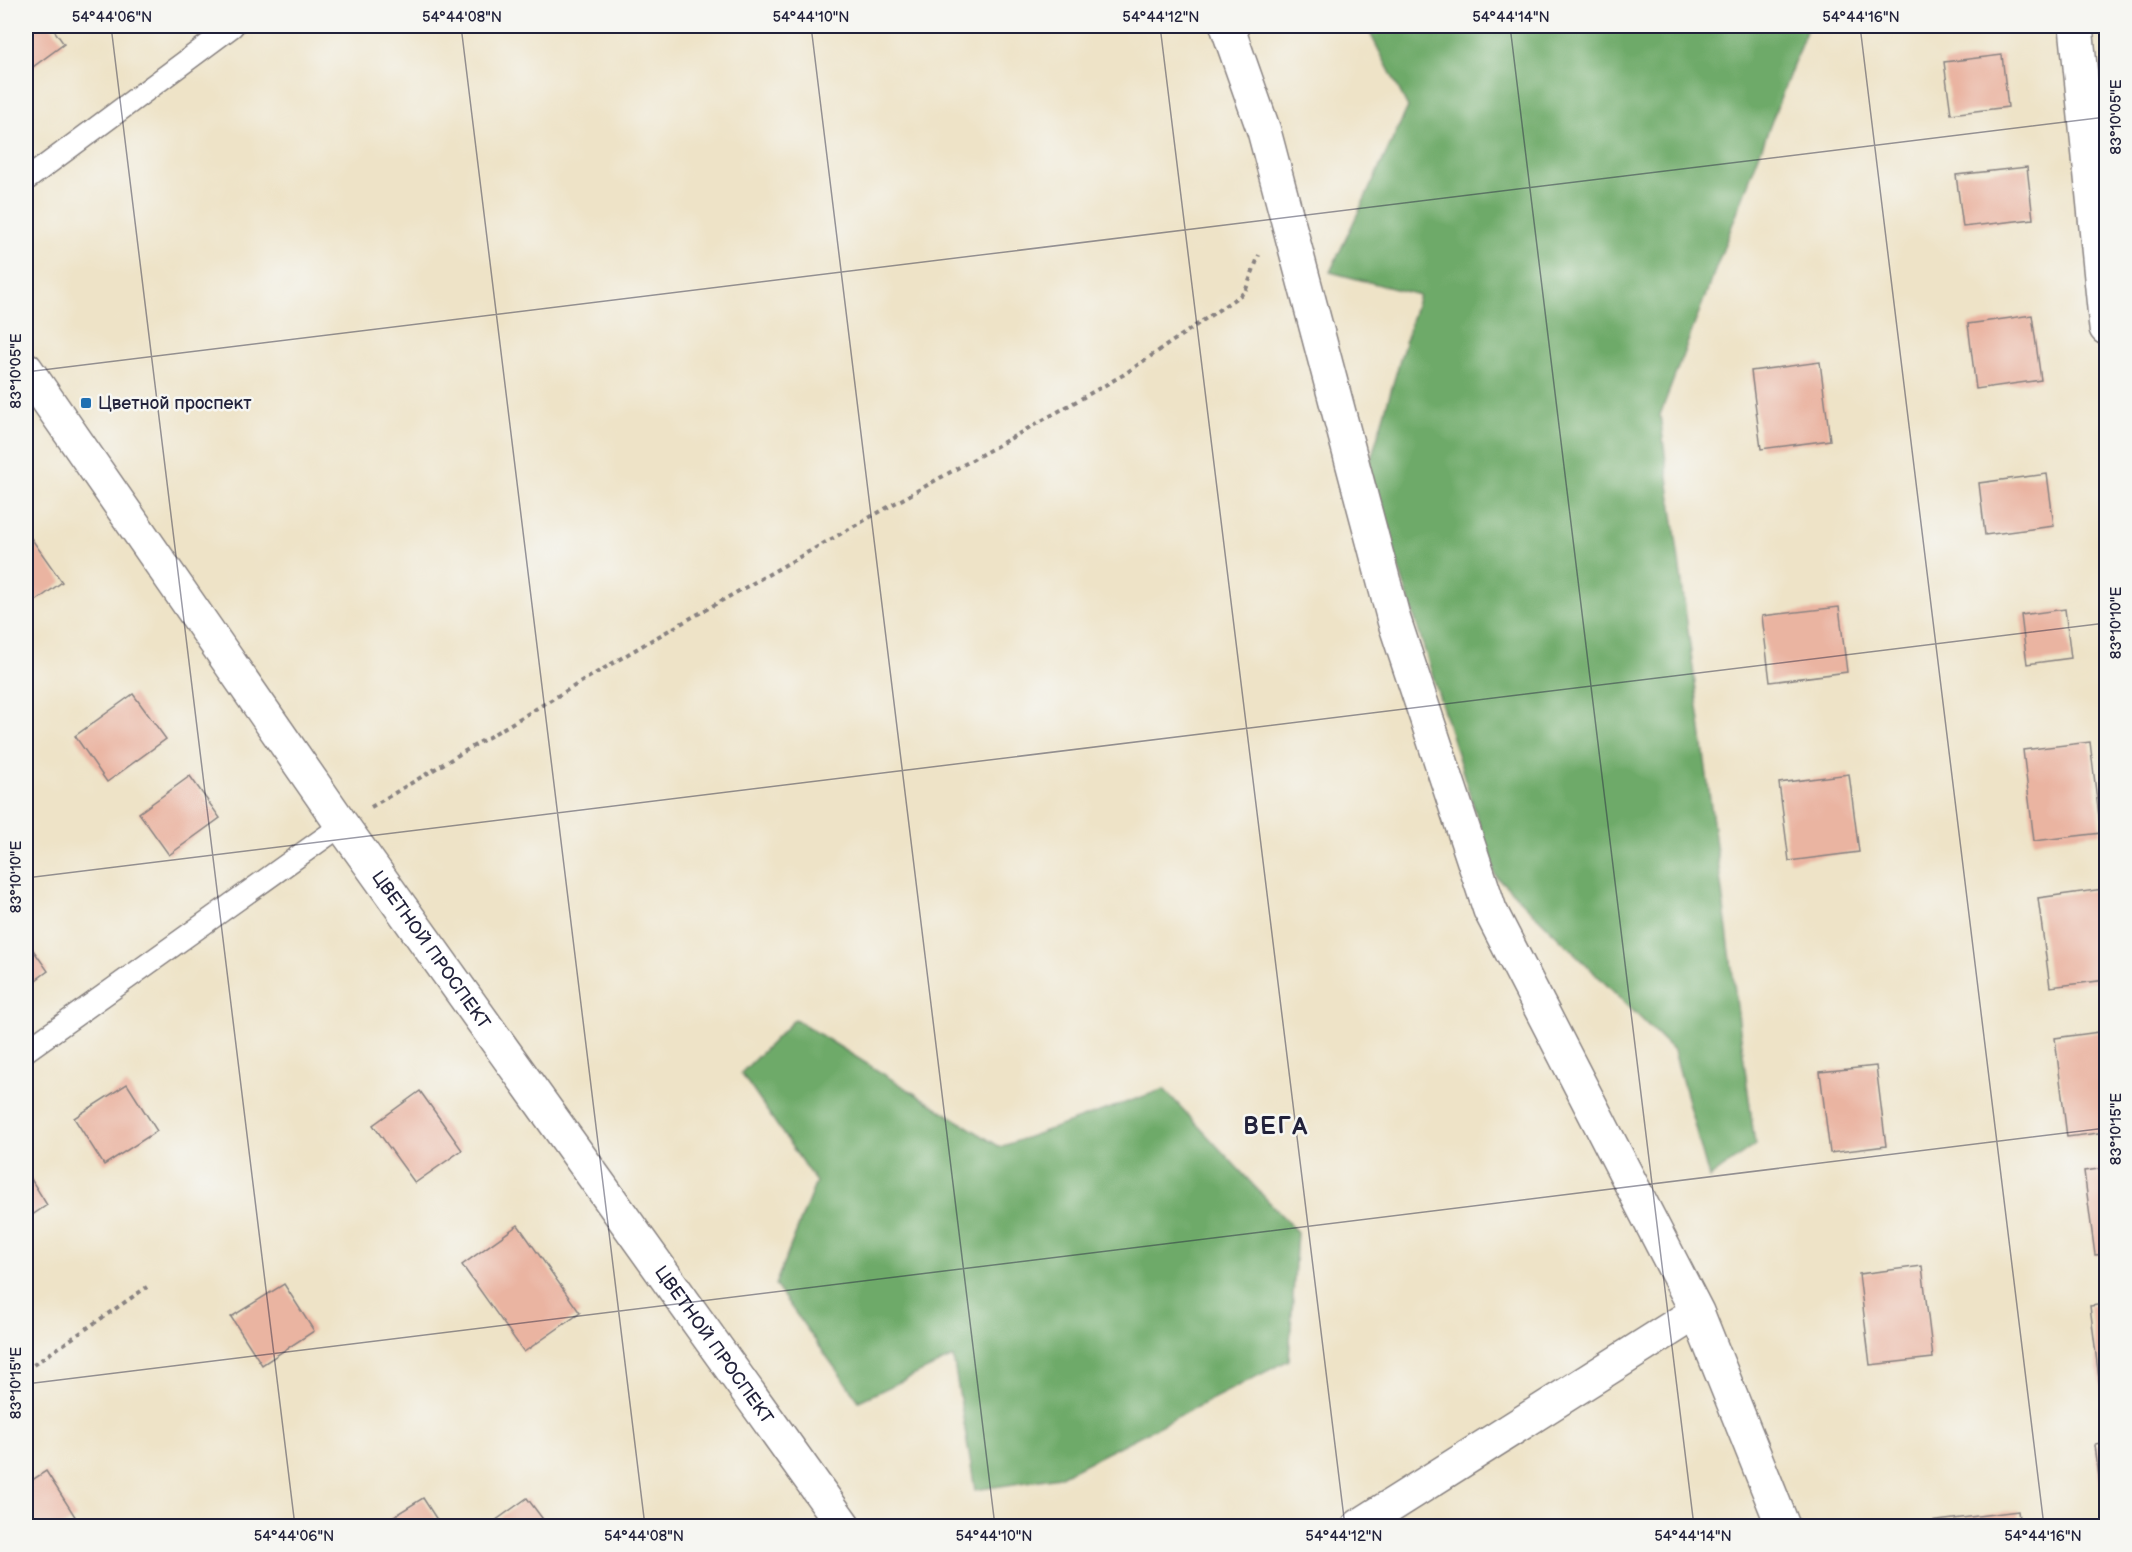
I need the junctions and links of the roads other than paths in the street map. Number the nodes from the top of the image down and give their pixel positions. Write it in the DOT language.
graph roads {
  1 [pos="233,26"];
  2 [pos="1227,26"];
  3 [pos="2076,26"];
  4 [pos="26,180"];
  5 [pos="2106,328"];
  6 [pos="26,369"];
  7 [pos="342,825"];
  8 [pos="26,1051"];
  9 [pos="1697,1312"];
  10 [pos="844,1527"];
  11 [pos="1359,1527"];
  12 [pos="1783,1527"];
  1 -- 4 [label="lane"];
  2 -- 9 [label="street"];
  3 -- 5 [label="street"];
  6 -- 7 [label="street, ЦВЕТНОЙ ПРОСПЕКТ"];
  7 -- 8 [label="lane"];
  7 -- 10 [label="street, ЦВЕТНОЙ ПРОСПЕКТ"];
  9 -- 11 [label="street"];
  9 -- 12 [label="street"];
}
